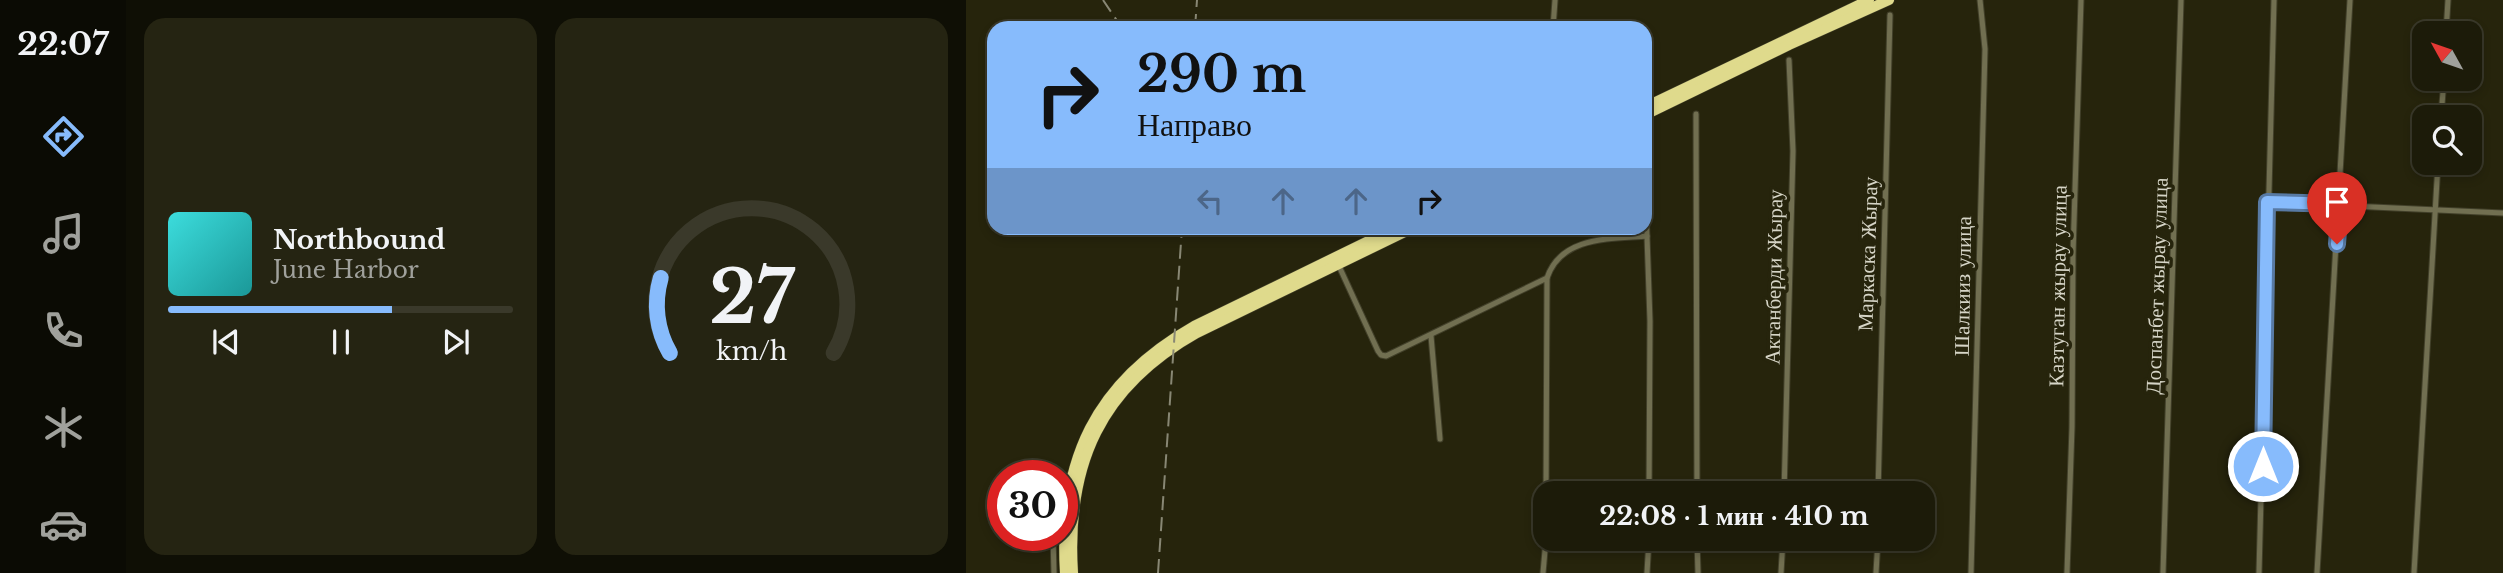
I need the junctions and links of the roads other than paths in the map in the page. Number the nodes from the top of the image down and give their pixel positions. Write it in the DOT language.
graph roads {
  1 [pos="1555,0"];
  2 [pos="1869,0"];
  3 [pos="1889,0"];
  4 [pos="1980,0"];
  5 [pos="2081,0"];
  6 [pos="2181,0"];
  7 [pos="2274,0"];
  8 [pos="2350,0"];
  9 [pos="2448,0"];
  10 [pos="1890,15"];
  11 [pos="1554,21"];
  12 [pos="2447,21"];
  13 [pos="1789,60"];
  14 [pos="1652,104"];
  15 [pos="1652,112"];
  16 [pos="1696,114"];
  17 [pos="2437,175"];
  18 [pos="2267,202"];
  19 [pos="2340,204"];
  20 [pos="2436,210"];
  21 [pos="2503,213"];
  22 [pos="1381,235"];
  23 [pos="1398,235"];
  24 [pos="1647,236"];
  25 [pos="1338,264"];
  26 [pos="1547,278"];
  27 [pos="1431,336"];
  28 [pos="1440,439"];
  29 [pos="1077,460"];
  30 [pos="1546,481"];
  31 [pos="1650,481"];
  32 [pos="1697,481"];
  33 [pos="1784,481"];
  34 [pos="1878,481"];
  35 [pos="1054,551"];
  36 [pos="1065,551"];
  37 [pos="1545,551"];
  38 [pos="1648,551"];
  39 [pos="1698,551"];
  40 [pos="1782,551"];
  41 [pos="1878,551"];
  42 [pos="1055,573"];
  43 [pos="1065,573"];
  44 [pos="1073,573"];
  45 [pos="1543,573"];
  46 [pos="1647,573"];
  47 [pos="1698,573"];
  48 [pos="1781,573"];
  49 [pos="1877,573"];
  50 [pos="1971,573"];
  51 [pos="2067,573"];
  52 [pos="2163,573"];
  53 [pos="2259,573"];
  54 [pos="2317,573"];
  55 [pos="2414,573"];
  1 -- 11 [label="street"];
  2 -- 14 [label="highway"];
  3 -- 15 [label="highway"];
  4 -- 50 [label="street, Шалкииз улица"];
  5 -- 51 [label="street, Казтуган жырау улица"];
  6 -- 52 [label="street, Доспанбет жырау улица"];
  7 -- 18 [label="street"];
  8 -- 19 [label="street"];
  9 -- 12 [label="street"];
  10 -- 34 [label="street, Маркаска Жырау"];
  13 -- 33 [label="street, Актанберди Жырау"];
  16 -- 32 [label="street"];
  17 -- 20 [label="street"];
  18 -- 19 [label="street"];
  18 -- 53 [label="street"];
  19 -- 20 [label="street"];
  19 -- 54 [label="street"];
  20 -- 21 [label="street"];
  20 -- 55 [label="street"];
  22 -- 29 [label="highway"];
  23 -- 25 [label="highway"];
  24 -- 26 [label="street"];
  24 -- 31 [label="street"];
  25 -- 27 [label="street"];
  25 -- 44 [label="highway"];
  26 -- 27 [label="street"];
  26 -- 30 [label="street"];
  27 -- 28 [label="street"];
  35 -- 42 [label="street"];
  36 -- 43 [label="highway"];
  37 -- 45 [label="street"];
  38 -- 46 [label="street"];
  39 -- 47 [label="street"];
  40 -- 48 [label="street"];
  41 -- 49 [label="street"];
}
